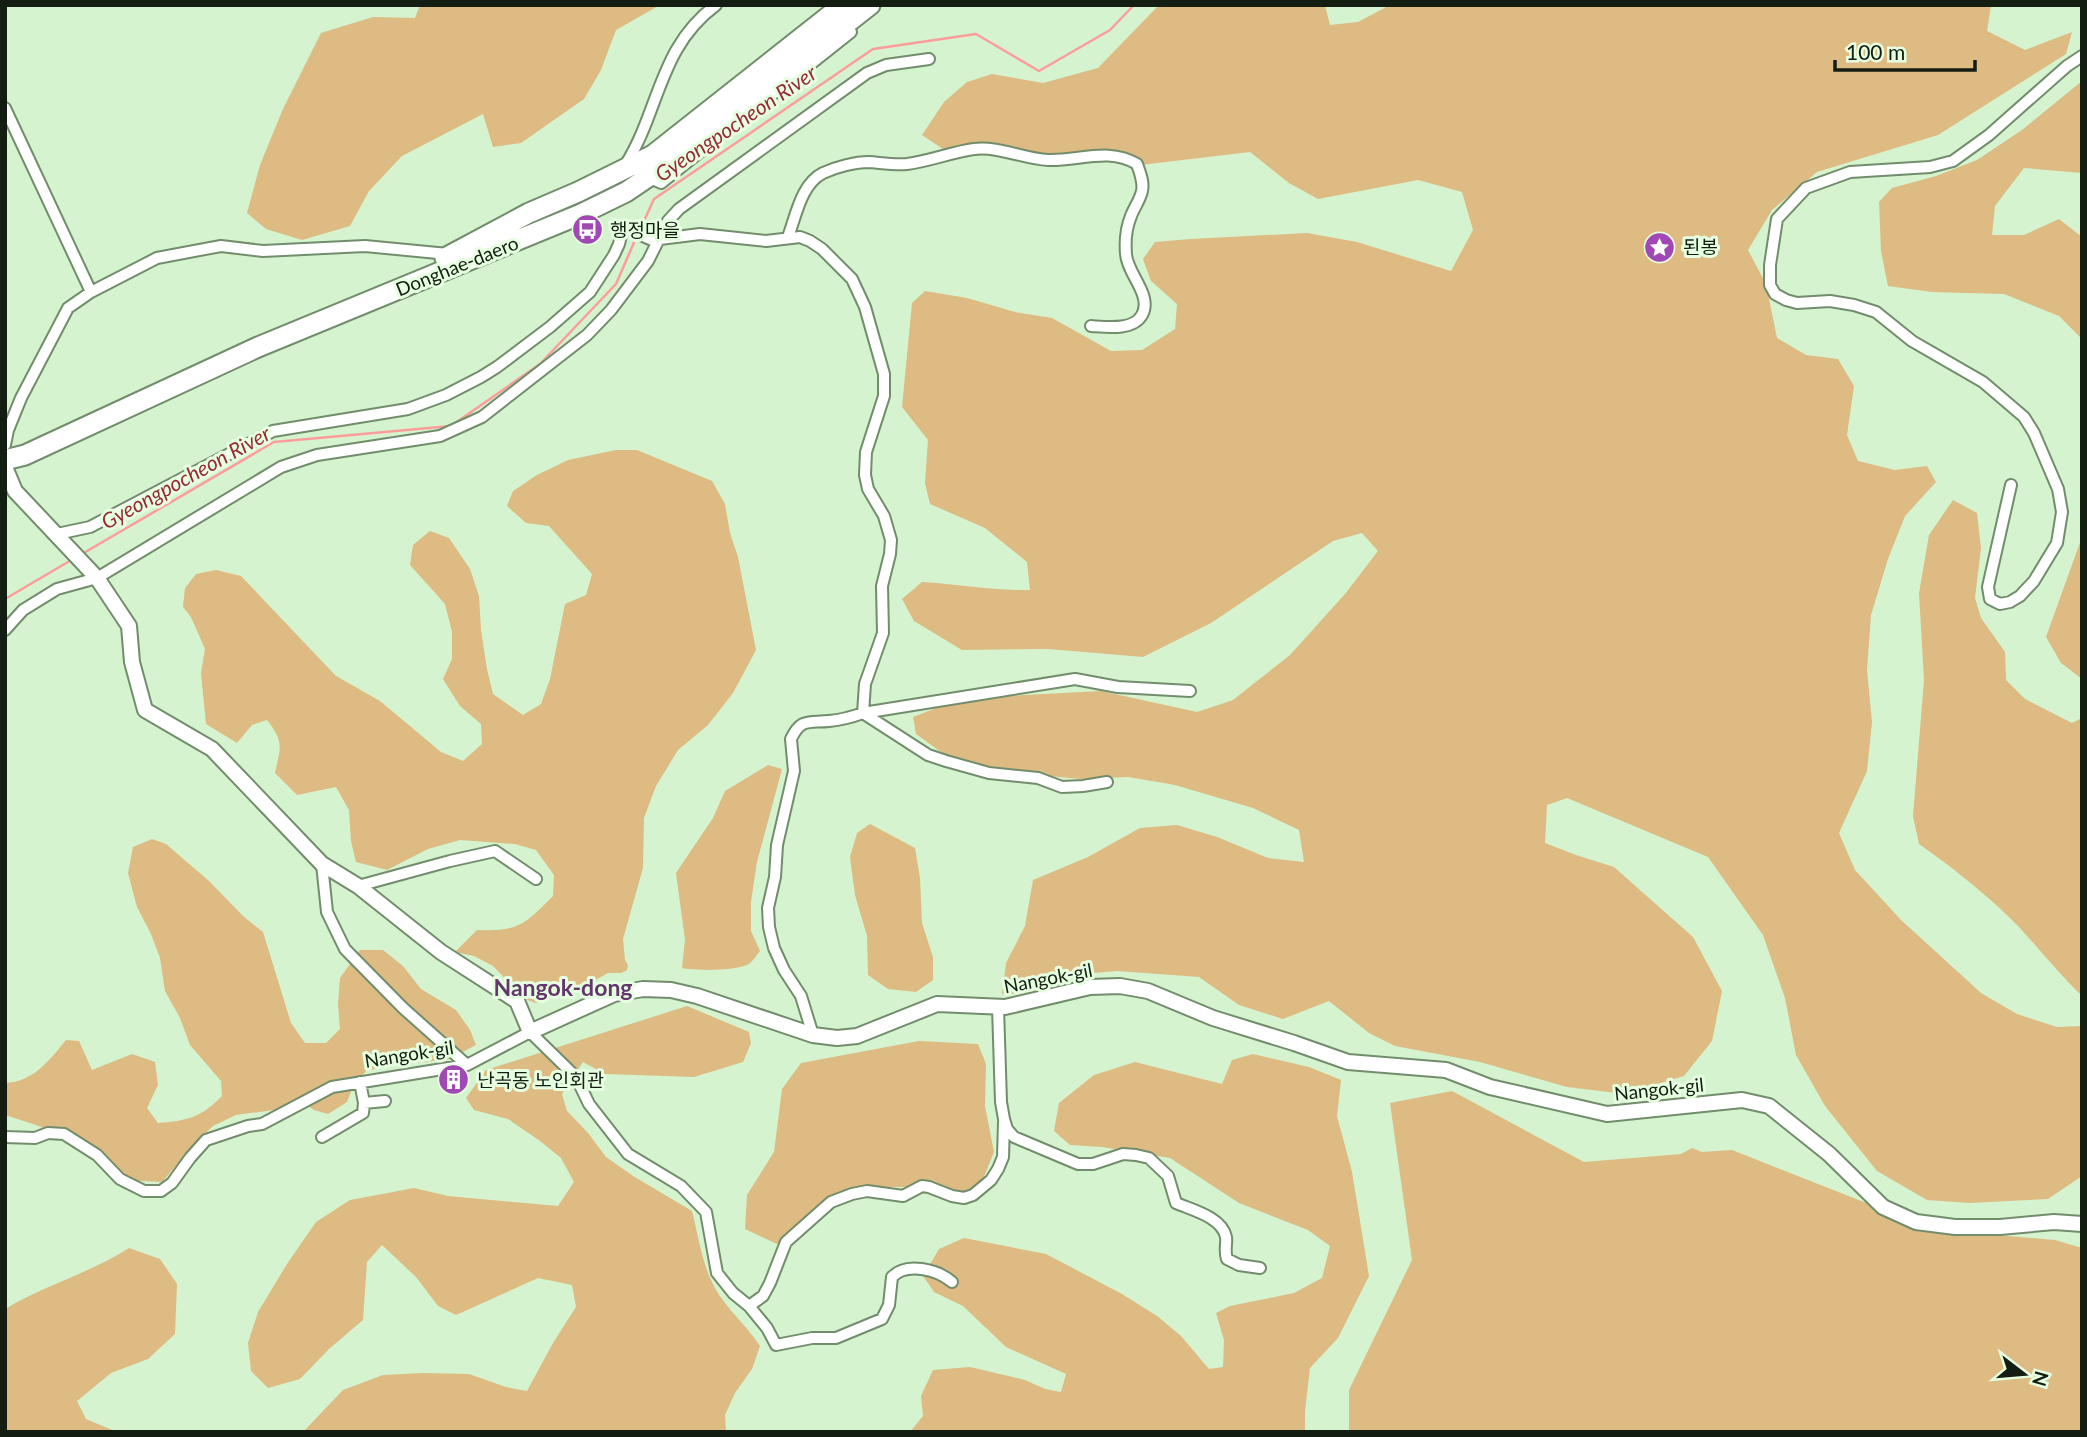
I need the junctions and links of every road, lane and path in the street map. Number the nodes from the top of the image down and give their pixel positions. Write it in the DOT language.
graph roads {
  1 [pos="716,5"];
  2 [pos="843,5"];
  3 [pos="870,5"];
  4 [pos="883,5"];
  5 [pos="2082,56"];
  6 [pos="929,59"];
  7 [pos="5,108"];
  8 [pos="624,169"];
  9 [pos="648,177"];
  10 [pos="788,237"];
  11 [pos="656,239"];
  12 [pos="453,255"];
  13 [pos="91,292"];
  14 [pos="1091,326"];
  15 [pos="5,445"];
  16 [pos="5,459"];
  17 [pos="5,467"];
  18 [pos="2011,485"];
  19 [pos="61,539"];
  20 [pos="92,573"];
  21 [pos="5,630"];
  22 [pos="1190,691"];
  23 [pos="863,713"];
  24 [pos="1107,782"];
  25 [pos="322,864"];
  26 [pos="536,879"];
  27 [pos="358,886"];
  28 [pos="998,1007"];
  29 [pos="530,1032"];
  30 [pos="813,1035"];
  31 [pos="467,1065"];
  32 [pos="360,1082"];
  33 [pos="385,1101"];
  34 [pos="364,1102"];
  35 [pos="1003,1119"];
  36 [pos="5,1137"];
  37 [pos="322,1138"];
  38 [pos="2082,1224"];
  39 [pos="1260,1268"];
  40 [pos="952,1282"];
  41 [pos="749,1306"];
  1 -- 8 [label="street"];
  2 -- 8 [label="highway, Donghae-daero"];
  3 -- 9 [label="highway, Donghae-daero"];
  4 -- 9 [label="street"];
  5 -- 18 [label="street"];
  6 -- 11 [label="street"];
  7 -- 13 [label="street"];
  8 -- 12 [label="highway, Donghae-daero"];
  9 -- 16 [label="highway, Donghae-daero"];
  10 -- 11 [label="street"];
  10 -- 14 [label="street"];
  10 -- 23 [label="street"];
  11 -- 19 [label="street"];
  11 -- 20 [label="street"];
  12 -- 13 [label="street"];
  12 -- 16 [label="highway, Donghae-daero"];
  13 -- 15 [label="street"];
  17 -- 19 [label="street"];
  19 -- 20 [label="street"];
  20 -- 21 [label="street"];
  20 -- 25 [label="street"];
  22 -- 23 [label="street"];
  23 -- 24 [label="street"];
  23 -- 30 [label="street"];
  25 -- 27 [label="street"];
  25 -- 31 [label="street"];
  26 -- 27 [label="street"];
  27 -- 29 [label="street"];
  28 -- 30 [label="street, Nangok-gil"];
  28 -- 35 [label="street"];
  28 -- 38 [label="street, Nangok-gil"];
  29 -- 30 [label="street, Nangok-gil"];
  29 -- 31 [label="street, Nangok-gil"];
  29 -- 41 [label="street"];
  31 -- 32 [label="street, Nangok-gil"];
  32 -- 34 [label="street"];
  32 -- 36 [label="street, Nangok-gil"];
  33 -- 34 [label="street"];
  34 -- 37 [label="street"];
  35 -- 39 [label="street"];
  35 -- 41 [label="street"];
  40 -- 41 [label="street"];
}
